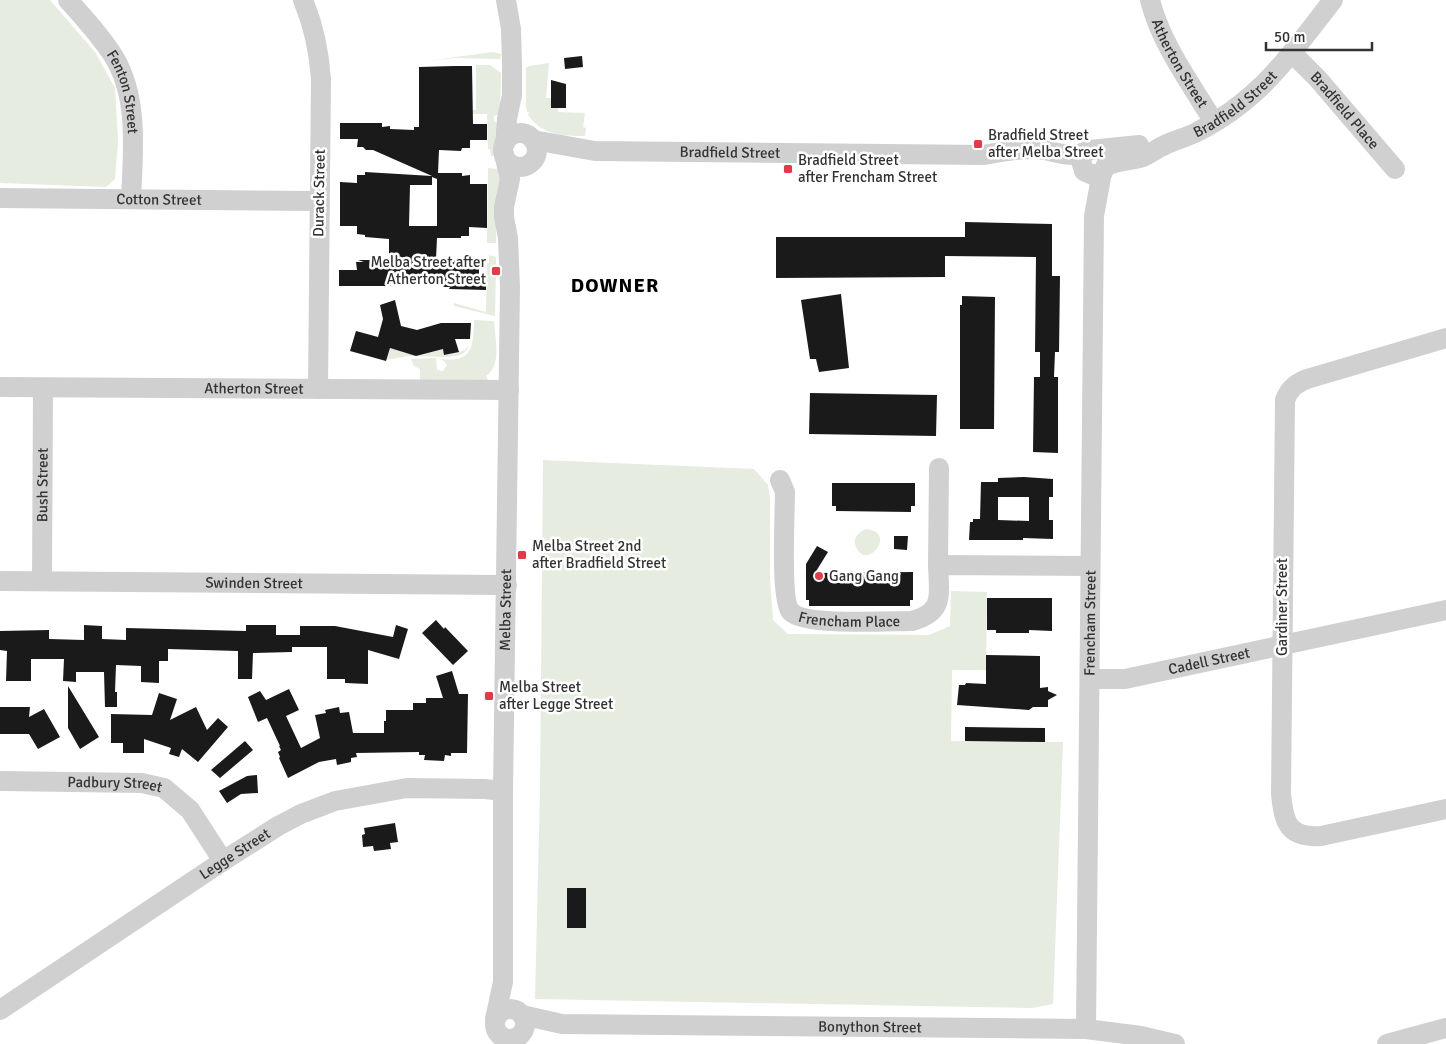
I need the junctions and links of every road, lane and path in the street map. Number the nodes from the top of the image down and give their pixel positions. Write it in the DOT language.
graph roads {
  1 [pos="68,0"];
  2 [pos="303,0"];
  3 [pos="506,0"];
  4 [pos="1150,0"];
  5 [pos="1333,0"];
  6 [pos="1292,53"];
  7 [pos="512,95"];
  8 [pos="1214,122"];
  9 [pos="532,138"];
  10 [pos="504,148"];
  11 [pos="595,151"];
  12 [pos="529,164"];
  13 [pos="1094,164"];
  14 [pos="1395,169"];
  15 [pos="0,198"];
  16 [pos="131,199"];
  17 [pos="319,201"];
  18 [pos="508,238"];
  19 [pos="1446,338"];
  20 [pos="0,387"];
  21 [pos="43,388"];
  22 [pos="318,389"];
  23 [pos="509,390"];
  24 [pos="939,468"];
  25 [pos="780,480"];
  26 [pos="938,565"];
  27 [pos="1090,566"];
  28 [pos="0,581"];
  29 [pos="42,581"];
  30 [pos="507,585"];
  31 [pos="1446,610"];
  32 [pos="1282,645"];
  33 [pos="1090,679"];
  34 [pos="0,781"];
  35 [pos="503,791"];
  36 [pos="1446,810"];
  37 [pos="223,861"];
  38 [pos="503,982"];
  39 [pos="0,1010"];
  40 [pos="520,1013"];
  41 [pos="562,1024"];
  42 [pos="1446,1028"];
  43 [pos="1086,1029"];
  44 [pos="508,1035"];
  45 [pos="970,1036"];
  46 [pos="1398,1043"];
  47 [pos="1175,1044"];
  1 -- 16 [label="street, Fenton Street"];
  2 -- 17 [label="street, Durack Street"];
  3 -- 7 [label="street, Melba Street"];
  4 -- 8 [label="street, Atherton Street"];
  5 -- 6 [label="street, Bradfield Street"];
  6 -- 8 [label="street, Bradfield Street"];
  6 -- 14 [label="street, Bradfield Place"];
  7 -- 9 [label="street, Melba Street"];
  7 -- 10 [label="street, Melba Street"];
  8 -- 13 [label="street, Bradfield Street"];
  9 -- 10 [label="street, Bradfield Street"];
  9 -- 11 [label="street, Bradfield Street"];
  9 -- 12 [label="street, Melba Street"];
  10 -- 12 [label="street"];
  10 -- 18 [label="street, Melba Street"];
  11 -- 12 [label="street, Bradfield Street"];
  11 -- 13 [label="street, Bradfield Street"];
  12 -- 18 [label="street, Melba Street"];
  13 -- 27 [label="street, Frencham Street"];
  15 -- 16 [label="street, Cotton Street"];
  16 -- 17 [label="street, Cotton Street"];
  17 -- 22 [label="street, Durack Street"];
  18 -- 23 [label="street, Melba Street"];
  19 -- 32 [label="street, Gardiner Street"];
  20 -- 21 [label="street, Atherton Street"];
  21 -- 22 [label="street, Atherton Street"];
  21 -- 29 [label="street, Bush Street"];
  22 -- 23 [label="street, Atherton Street"];
  23 -- 30 [label="street, Melba Street"];
  24 -- 26 [label="street, Frencham Place"];
  25 -- 26 [label="street, Frencham Place"];
  26 -- 27 [label="street"];
  27 -- 33 [label="street, Frencham Street"];
  28 -- 29 [label="street, Swinden Street"];
  29 -- 30 [label="street, Swinden Street"];
  30 -- 35 [label="street, Melba Street"];
  31 -- 32 [label="street, Cadell Street"];
  32 -- 33 [label="street, Cadell Street"];
  32 -- 36 [label="street, Gardiner Street"];
  33 -- 43 [label="street, Frencham Street"];
  34 -- 37 [label="street, Padbury Street"];
  35 -- 37 [label="street, Legge Street"];
  35 -- 38 [label="street, Melba Street"];
  37 -- 39 [label="street, Legge Street"];
  38 -- 40 [label="street, Melba Street"];
  38 -- 44 [label="street, Melba Street"];
  40 -- 41 [label="street, Bonython Street"];
  40 -- 44 [label="street"];
  41 -- 44 [label="street, Bonython Street"];
  41 -- 45 [label="street, Bonython Street"];
  42 -- 46 [label="street"];
  43 -- 45 [label="street, Bonython Street"];
  43 -- 47 [label="street, Bonython Street"];
}
